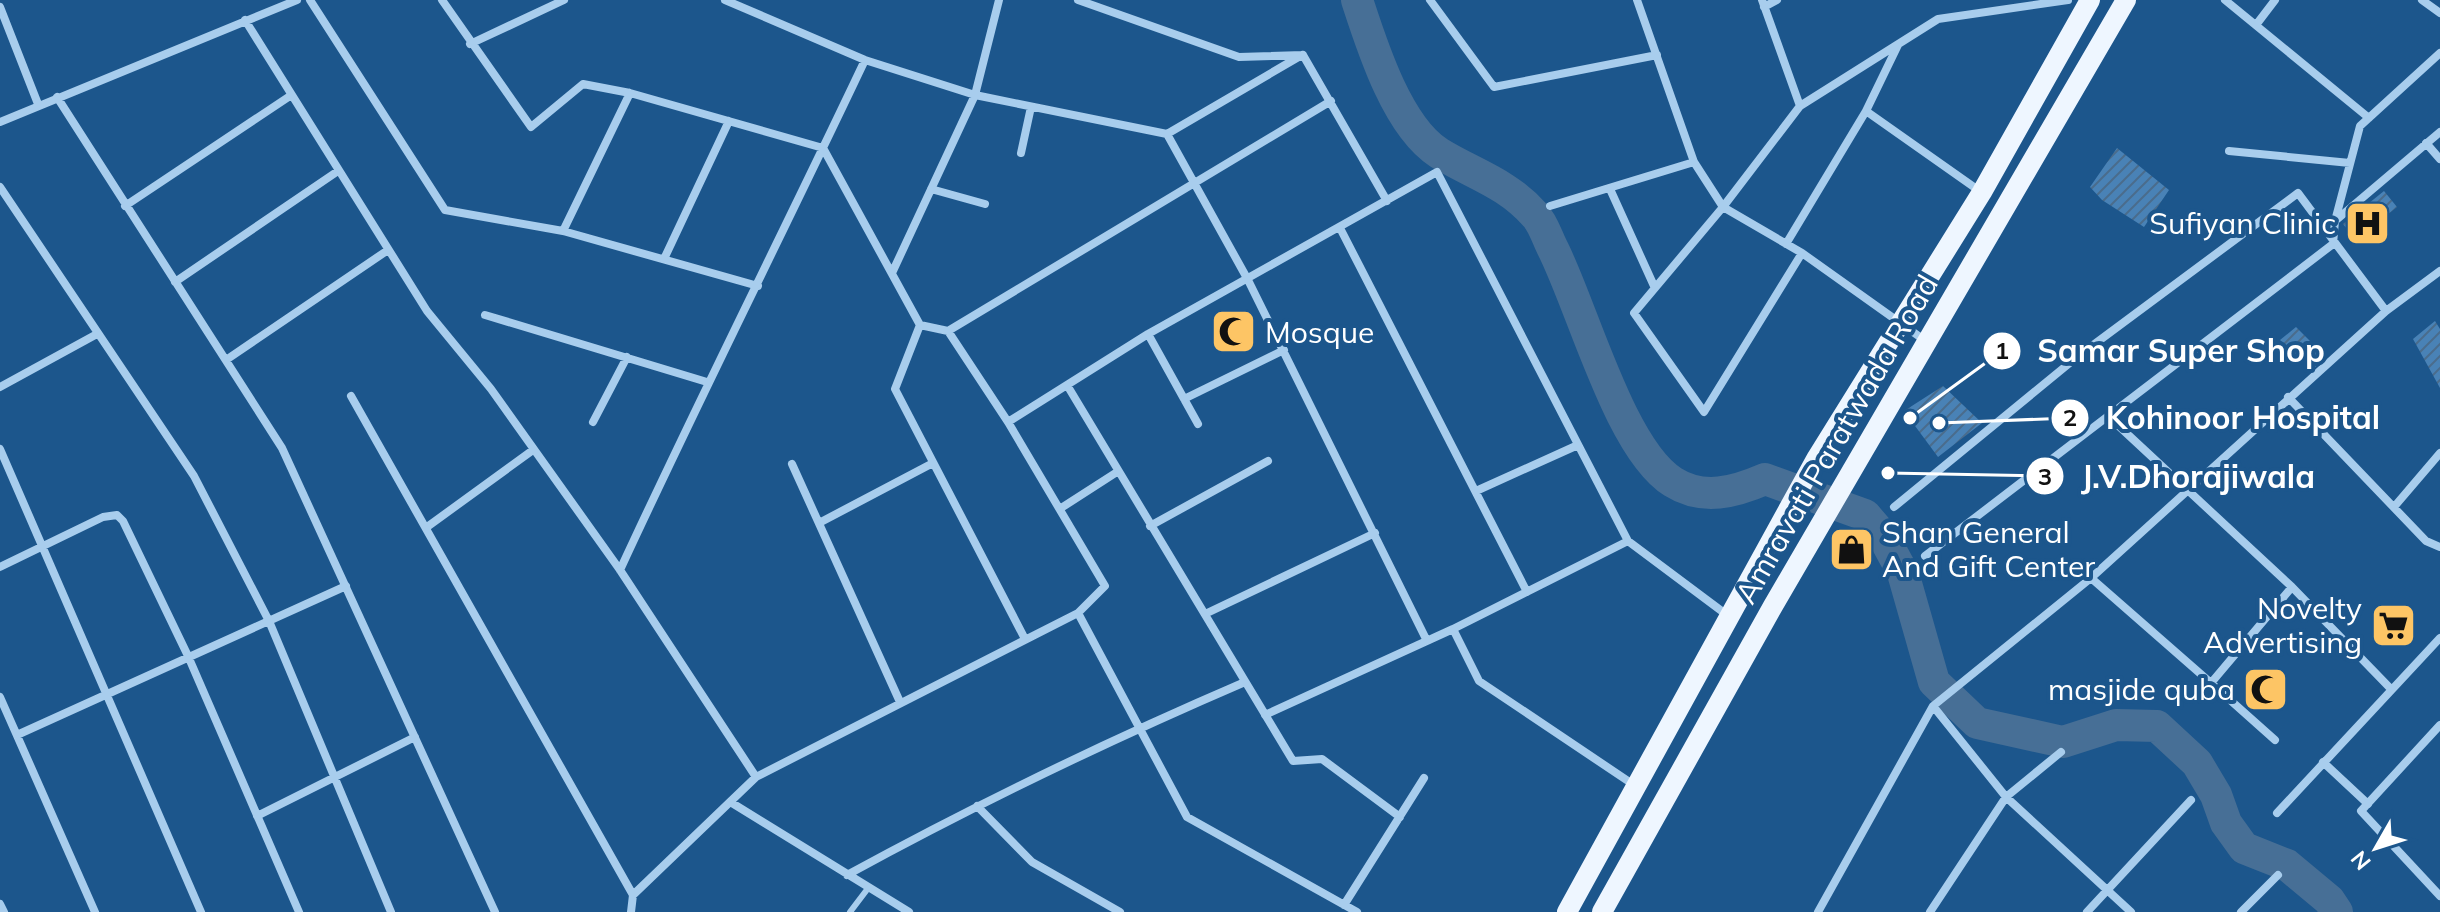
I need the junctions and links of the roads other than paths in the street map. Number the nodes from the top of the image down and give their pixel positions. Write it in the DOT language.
graph roads {
  1 [pos="297,0"];
  2 [pos="310,0"];
  3 [pos="442,0"];
  4 [pos="564,0"];
  5 [pos="725,0"];
  6 [pos="999,0"];
  7 [pos="1078,0"];
  8 [pos="1430,0"];
  9 [pos="1637,0"];
  10 [pos="1777,0"];
  11 [pos="2068,0"];
  12 [pos="2090,0"];
  13 [pos="2126,0"];
  14 [pos="2225,0"];
  15 [pos="2275,0"];
  16 [pos="2422,0"];
  17 [pos="1763,3"];
  18 [pos="0,7"];
  19 [pos="2440,13"];
  20 [pos="245,20"];
  21 [pos="3,21"];
  22 [pos="2256,25"];
  23 [pos="470,44"];
  24 [pos="1898,45"];
  25 [pos="2440,53"];
  26 [pos="1303,55"];
  27 [pos="1657,55"];
  28 [pos="865,60"];
  29 [pos="630,93"];
  30 [pos="975,95"];
  31 [pos="290,96"];
  32 [pos="57,97"];
  33 [pos="1331,101"];
  34 [pos="38,104"];
  35 [pos="1800,106"];
  36 [pos="1031,107"];
  37 [pos="1866,111"];
  38 [pos="2369,118"];
  39 [pos="729,121"];
  40 [pos="0,122"];
  41 [pos="2440,132"];
  42 [pos="1167,134"];
  43 [pos="2426,143"];
  44 [pos="823,148"];
  45 [pos="2229,151"];
  46 [pos="1021,153"];
  47 [pos="2440,159"];
  48 [pos="1694,162"];
  49 [pos="2350,163"];
  50 [pos="338,171"];
  51 [pos="1196,182"];
  52 [pos="0,187"];
  53 [pos="931,189"];
  54 [pos="1610,189"];
  55 [pos="1982,192"];
  56 [pos="1387,201"];
  57 [pos="985,204"];
  58 [pos="125,206"];
  59 [pos="1550,206"];
  60 [pos="1723,207"];
  61 [pos="2335,221"];
  62 [pos="1340,228"];
  63 [pos="563,231"];
  64 [pos="1786,244"];
  65 [pos="2333,244"];
  66 [pos="388,250"];
  67 [pos="1802,253"];
  68 [pos="664,259"];
  69 [pos="2440,271"];
  70 [pos="892,273"];
  71 [pos="1248,280"];
  72 [pos="175,282"];
  73 [pos="758,286"];
  74 [pos="1654,286"];
  75 [pos="2386,311"];
  76 [pos="485,315"];
  77 [pos="1900,321"];
  78 [pos="920,325"];
  79 [pos="948,331"];
  80 [pos="97,334"];
  81 [pos="1148,334"];
  82 [pos="1927,342"];
  83 [pos="1284,350"];
  84 [pos="627,357"];
  85 [pos="226,360"];
  86 [pos="707,382"];
  87 [pos="1067,385"];
  88 [pos="0,387"];
  89 [pos="351,396"];
  90 [pos="2288,397"];
  91 [pos="1184,399"];
  92 [pos="2109,417"];
  93 [pos="593,422"];
  94 [pos="1008,422"];
  95 [pos="1198,424"];
  96 [pos="1578,445"];
  97 [pos="0,449"];
  98 [pos="533,450"];
  99 [pos="2440,453"];
  100 [pos="1268,461"];
  101 [pos="933,463"];
  102 [pos="792,464"];
  103 [pos="1117,472"];
  104 [pos="2189,490"];
  105 [pos="1476,491"];
  106 [pos="1894,507"];
  107 [pos="2394,507"];
  108 [pos="1061,508"];
  109 [pos="819,523"];
  110 [pos="1150,526"];
  111 [pos="427,527"];
  112 [pos="1375,533"];
  113 [pos="1628,541"];
  114 [pos="44,545"];
  115 [pos="2440,547"];
  116 [pos="1925,556"];
  117 [pos="0,567"];
  118 [pos="620,570"];
  119 [pos="2091,578"];
  120 [pos="346,586"];
  121 [pos="2292,587"];
  122 [pos="1527,592"];
  123 [pos="1078,613"];
  124 [pos="1205,614"];
  125 [pos="1731,618"];
  126 [pos="269,621"];
  127 [pos="1453,629"];
  128 [pos="2440,638"];
  129 [pos="1025,639"];
  130 [pos="1427,641"];
  131 [pos="188,656"];
  132 [pos="1245,682"];
  133 [pos="2211,683"];
  134 [pos="2390,688"];
  135 [pos="105,692"];
  136 [pos="0,697"];
  137 [pos="900,702"];
  138 [pos="1933,706"];
  139 [pos="1265,715"];
  140 [pos="2440,725"];
  141 [pos="1141,727"];
  142 [pos="17,735"];
  143 [pos="415,737"];
  144 [pos="2275,740"];
  145 [pos="2061,752"];
  146 [pos="2323,762"];
  147 [pos="334,777"];
  148 [pos="756,777"];
  149 [pos="1424,778"];
  150 [pos="1638,787"];
  151 [pos="2006,797"];
  152 [pos="2191,800"];
  153 [pos="732,803"];
  154 [pos="2368,804"];
  155 [pos="977,806"];
  156 [pos="2277,813"];
  157 [pos="257,816"];
  158 [pos="1400,817"];
  159 [pos="847,875"];
  160 [pos="2278,875"];
  161 [pos="869,887"];
  162 [pos="2108,889"];
  163 [pos="633,895"];
  164 [pos="2440,896"];
  165 [pos="0,904"];
  166 [pos="1344,905"];
  167 [pos="4,912"];
  168 [pos="95,912"];
  169 [pos="201,912"];
  170 [pos="299,912"];
  171 [pos="391,912"];
  172 [pos="495,912"];
  173 [pos="631,912"];
  174 [pos="850,912"];
  175 [pos="909,912"];
  176 [pos="1120,912"];
  177 [pos="1357,912"];
  178 [pos="1567,912"];
  179 [pos="1602,912"];
  180 [pos="1818,912"];
  181 [pos="1930,912"];
  182 [pos="2087,912"];
  183 [pos="2131,912"];
  184 [pos="2241,912"];
  1 -- 20 [label="street"];
  2 -- 63 [label="street"];
  3 -- 23 [label="street"];
  4 -- 23 [label="street"];
  5 -- 28 [label="street"];
  6 -- 30 [label="street"];
  7 -- 26 [label="street"];
  8 -- 27 [label="street"];
  9 -- 27 [label="street"];
  10 -- 17 [label="street"];
  11 -- 24 [label="street"];
  12 -- 55 [label="main road, Amravati Paratwada Road"];
  13 -- 82 [label="main road, Amravati Paratwada Road"];
  14 -- 22 [label="street"];
  15 -- 22 [label="street"];
  16 -- 19 [label="street"];
  17 -- 35 [label="street"];
  18 -- 21 [label="street"];
  20 -- 31 [label="street"];
  20 -- 32 [label="street"];
  21 -- 34 [label="street"];
  22 -- 38 [label="street"];
  23 -- 29 [label="street"];
  24 -- 35 [label="street"];
  24 -- 37 [label="street"];
  25 -- 38 [label="street"];
  26 -- 33 [label="street"];
  26 -- 42 [label="street"];
  27 -- 48 [label="street"];
  28 -- 30 [label="street"];
  28 -- 44 [label="street"];
  29 -- 39 [label="street"];
  29 -- 63 [label="street"];
  30 -- 36 [label="street"];
  30 -- 53 [label="street"];
  31 -- 50 [label="street"];
  31 -- 58 [label="street"];
  32 -- 34 [label="street"];
  32 -- 58 [label="street"];
  33 -- 51 [label="street"];
  33 -- 56 [label="street"];
  34 -- 40 [label="street"];
  35 -- 60 [label="street"];
  36 -- 42 [label="street"];
  36 -- 46 [label="street"];
  37 -- 55 [label="street"];
  37 -- 64 [label="street"];
  38 -- 49 [label="street"];
  39 -- 44 [label="street"];
  39 -- 68 [label="street"];
  41 -- 43 [label="street"];
  42 -- 51 [label="street"];
  43 -- 47 [label="street"];
  43 -- 61 [label="street"];
  44 -- 70 [label="street"];
  44 -- 73 [label="street"];
  45 -- 49 [label="street"];
  48 -- 54 [label="street"];
  48 -- 60 [label="street"];
  49 -- 61 [label="street"];
  50 -- 66 [label="street"];
  50 -- 72 [label="street"];
  51 -- 71 [label="street"];
  51 -- 79 [label="street"];
  52 -- 80 [label="street"];
  53 -- 57 [label="street"];
  53 -- 70 [label="street"];
  54 -- 59 [label="street"];
  54 -- 74 [label="street"];
  55 -- 77 [label="main road, Amravati Paratwada Road"];
  56 -- 62 [label="street"];
  56 -- 96 [label="street"];
  58 -- 72 [label="street"];
  60 -- 64 [label="street"];
  60 -- 74 [label="street"];
  61 -- 65 [label="street"];
  62 -- 71 [label="street"];
  62 -- 105 [label="street"];
  63 -- 68 [label="street"];
  64 -- 67 [label="street"];
  65 -- 75 [label="street"];
  65 -- 92 [label="street"];
  65 -- 106 [label="street"];
  66 -- 85 [label="street"];
  66 -- 98 [label="street"];
  67 -- 74 [label="street"];
  67 -- 77 [label="street"];
  68 -- 73 [label="street"];
  69 -- 75 [label="street"];
  70 -- 78 [label="street"];
  71 -- 81 [label="street"];
  71 -- 83 [label="street"];
  72 -- 85 [label="street"];
  73 -- 86 [label="street"];
  75 -- 90 [label="street"];
  76 -- 84 [label="street"];
  77 -- 82 [label="street"];
  77 -- 125 [label="main road, Amravati Paratwada Road"];
  78 -- 79 [label="street"];
  78 -- 101 [label="street"];
  79 -- 94 [label="street"];
  80 -- 88 [label="street"];
  80 -- 126 [label="street"];
  81 -- 87 [label="street"];
  81 -- 91 [label="street"];
  82 -- 179 [label="main road, Amravati Paratwada Road"];
  83 -- 91 [label="street"];
  83 -- 112 [label="street"];
  84 -- 86 [label="street"];
  84 -- 93 [label="street"];
  85 -- 120 [label="street"];
  86 -- 118 [label="street"];
  87 -- 94 [label="street"];
  87 -- 103 [label="street"];
  89 -- 111 [label="street"];
  90 -- 104 [label="street"];
  90 -- 107 [label="street"];
  91 -- 95 [label="street"];
  92 -- 104 [label="street"];
  92 -- 116 [label="street"];
  94 -- 108 [label="street"];
  96 -- 105 [label="street"];
  96 -- 113 [label="street"];
  97 -- 114 [label="street"];
  98 -- 111 [label="street"];
  98 -- 118 [label="street"];
  99 -- 107 [label="street"];
  100 -- 110 [label="street"];
  101 -- 109 [label="street"];
  101 -- 129 [label="street"];
  102 -- 109 [label="street"];
  103 -- 108 [label="street"];
  103 -- 110 [label="street"];
  104 -- 119 [label="street"];
  104 -- 121 [label="street"];
  105 -- 122 [label="street"];
  107 -- 115 [label="street"];
  108 -- 123 [label="street"];
  109 -- 137 [label="street"];
  110 -- 124 [label="street"];
  111 -- 163 [label="street"];
  112 -- 124 [label="street"];
  112 -- 130 [label="street"];
  113 -- 122 [label="street"];
  113 -- 125 [label="street"];
  114 -- 117 [label="street"];
  114 -- 131 [label="street"];
  114 -- 135 [label="street"];
  118 -- 148 [label="street"];
  119 -- 133 [label="street"];
  119 -- 138 [label="street"];
  120 -- 126 [label="street"];
  120 -- 143 [label="street"];
  121 -- 133 [label="street"];
  121 -- 134 [label="street"];
  122 -- 127 [label="street"];
  123 -- 129 [label="street"];
  123 -- 141 [label="street"];
  124 -- 132 [label="street"];
  125 -- 150 [label="main road, Amravati Paratwada Road"];
  126 -- 131 [label="street"];
  126 -- 147 [label="street"];
  127 -- 130 [label="street"];
  127 -- 150 [label="street"];
  128 -- 134 [label="street"];
  129 -- 137 [label="street"];
  130 -- 139 [label="street"];
  131 -- 135 [label="street"];
  131 -- 157 [label="street"];
  132 -- 139 [label="street"];
  132 -- 141 [label="street"];
  133 -- 144 [label="street"];
  134 -- 146 [label="street"];
  135 -- 142 [label="street"];
  135 -- 169 [label="street"];
  136 -- 142 [label="street"];
  137 -- 148 [label="street"];
  138 -- 151 [label="street"];
  138 -- 180 [label="street"];
  139 -- 158 [label="street"];
  140 -- 154 [label="street"];
  141 -- 155 [label="street"];
  141 -- 166 [label="street"];
  142 -- 168 [label="street"];
  143 -- 147 [label="street"];
  143 -- 172 [label="street"];
  145 -- 151 [label="street"];
  146 -- 154 [label="street"];
  146 -- 156 [label="street"];
  147 -- 157 [label="street"];
  147 -- 171 [label="street"];
  148 -- 153 [label="street"];
  149 -- 158 [label="street"];
  150 -- 178 [label="main road, Amravati Paratwada Road"];
  151 -- 162 [label="street"];
  151 -- 181 [label="street"];
  152 -- 162 [label="street"];
  153 -- 159 [label="street"];
  153 -- 163 [label="street"];
  154 -- 164 [label="street"];
  155 -- 159 [label="street"];
  155 -- 176 [label="street"];
  157 -- 170 [label="street"];
  158 -- 166 [label="street"];
  159 -- 161 [label="street"];
  160 -- 184 [label="street"];
  161 -- 174 [label="lane"];
  161 -- 175 [label="street"];
  162 -- 182 [label="street"];
  162 -- 183 [label="street"];
  163 -- 173 [label="street"];
  165 -- 167 [label="street"];
  166 -- 177 [label="street"];
}
